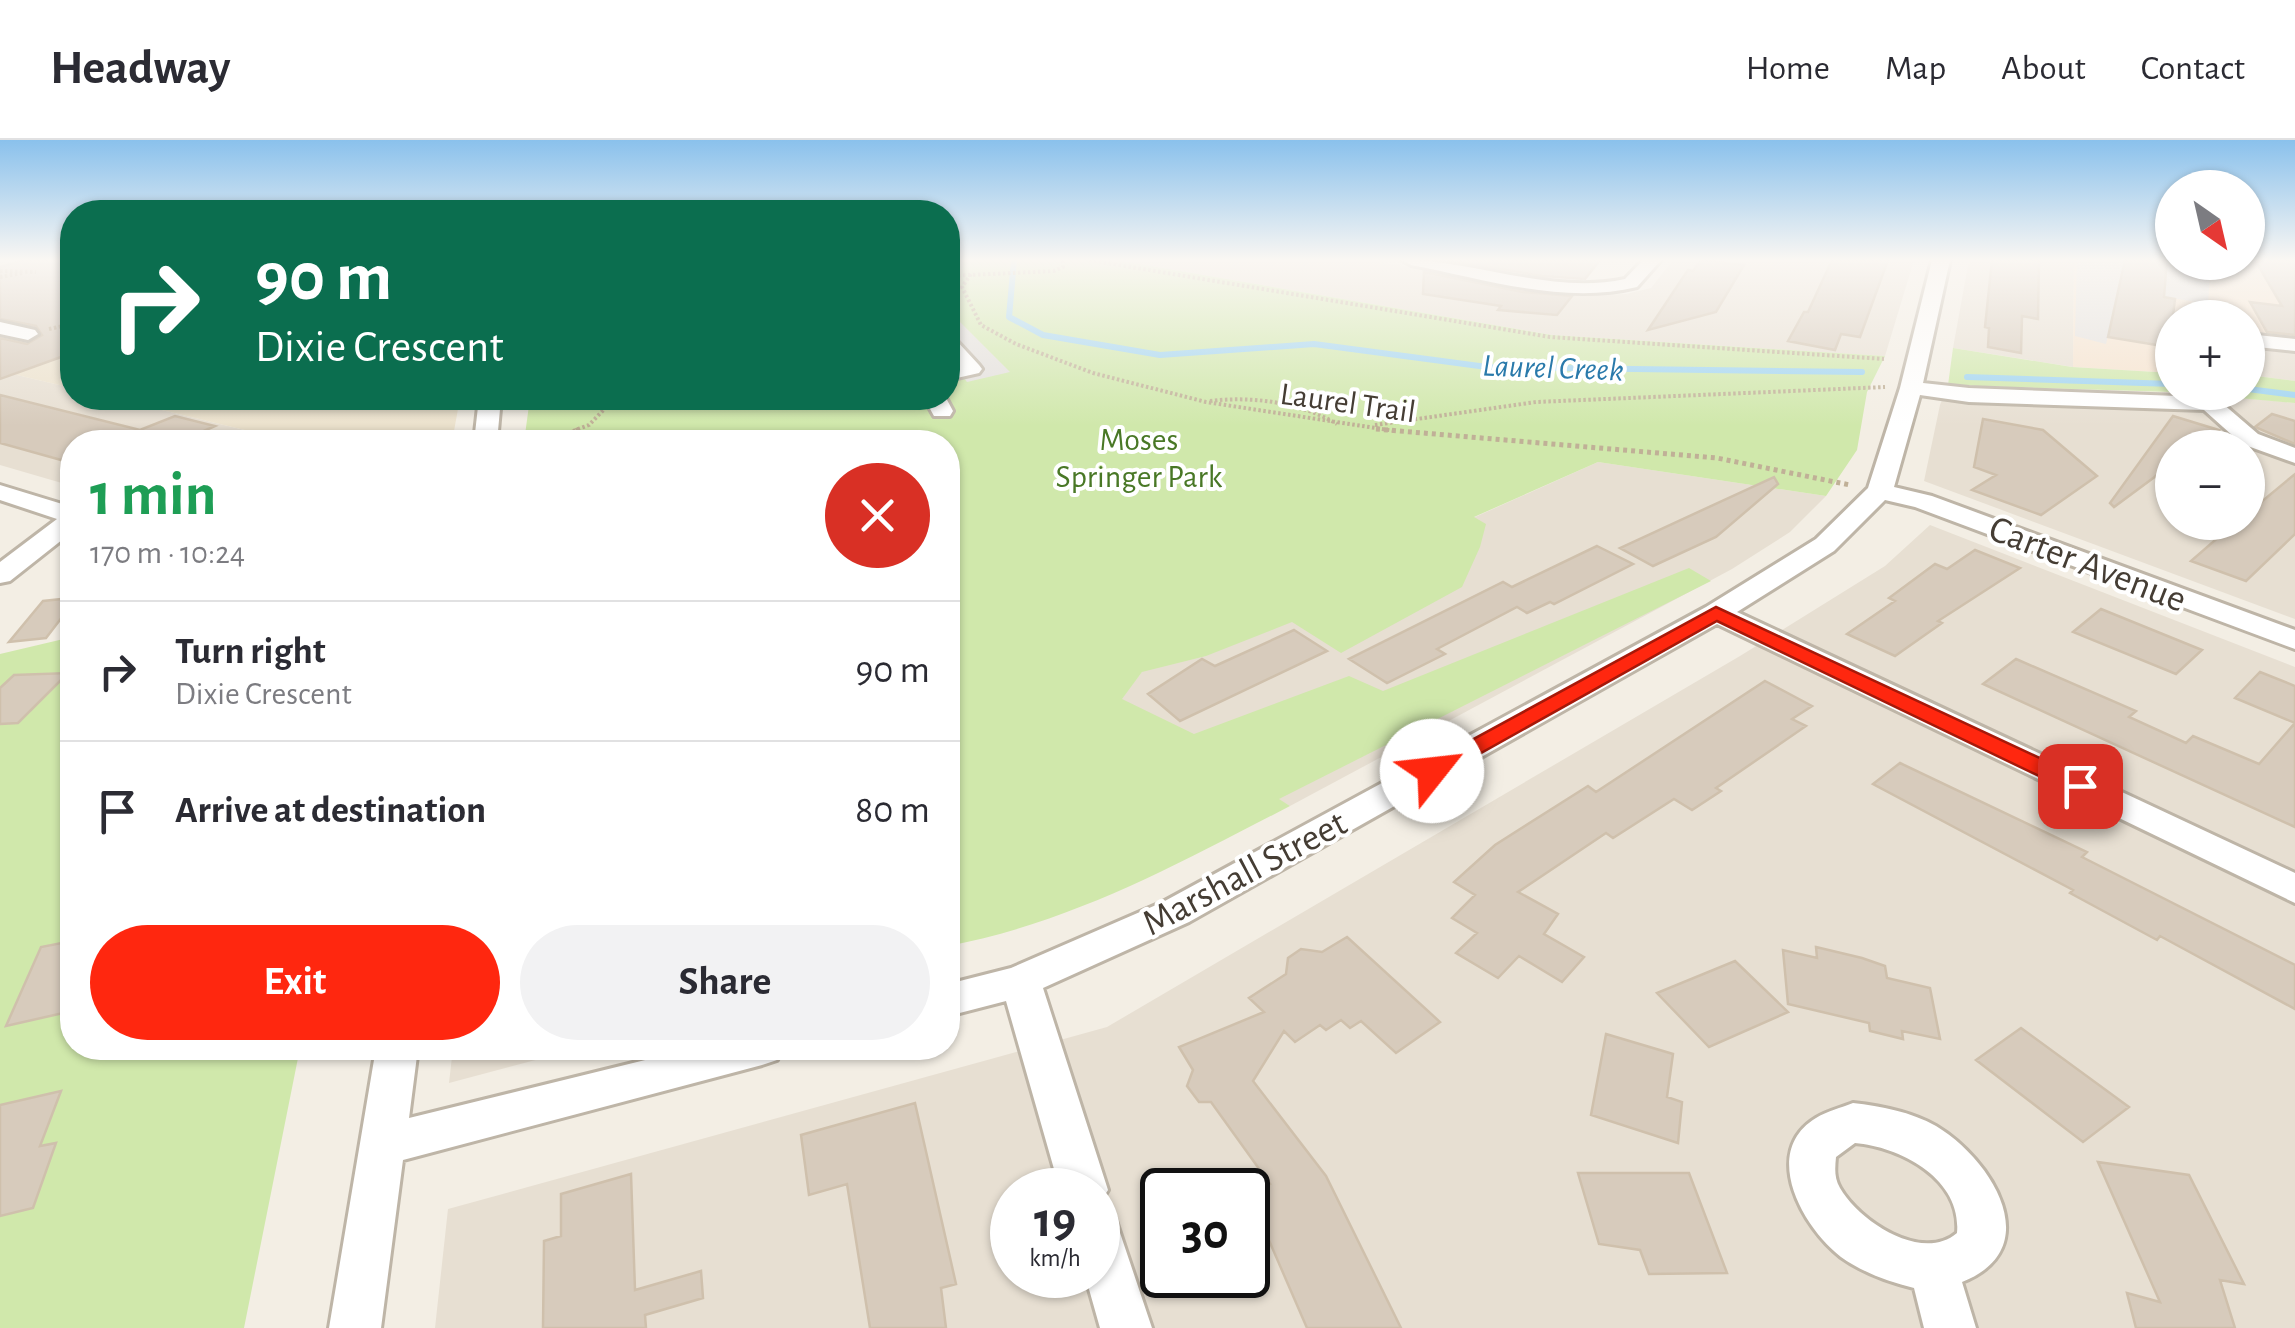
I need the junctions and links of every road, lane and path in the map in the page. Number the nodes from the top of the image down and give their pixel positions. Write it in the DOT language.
graph roads {
  1 [pos="976,315"];
  2 [pos="1417,315"];
  3 [pos="1928,315"];
  4 [pos="0,328"];
  5 [pos="28,334"];
  6 [pos="2265,342"];
  7 [pos="2295,345"];
  8 [pos="960,356"];
  9 [pos="1884,359"];
  10 [pos="960,372"];
  11 [pos="1911,388"];
  12 [pos="2155,397"];
  13 [pos="1206,402"];
  14 [pos="602,410"];
  15 [pos="1429,419"];
  16 [pos="1338,425"];
  17 [pos="1364,426"];
  18 [pos="576,430"];
  19 [pos="1440,438"];
  20 [pos="2265,448"];
  21 [pos="2295,456"];
  22 [pos="1880,491"];
  23 [pos="0,492"];
  24 [pos="60,513"];
  25 [pos="60,527"];
  26 [pos="0,575"];
  27 [pos="1716,613"];
  28 [pos="2295,640"];
  29 [pos="2295,889"];
  30 [pos="1020,981"];
  31 [pos="960,997"];
  32 [pos="395,1060"];
  33 [pos="715,1060"];
  34 [pos="383,1145"];
  35 [pos="1077,1168"];
  36 [pos="1933,1267"];
  37 [pos="1117,1298"];
  38 [pos="354,1328"];
  39 [pos="1126,1328"];
  40 [pos="1950,1328"];
  1 -- 13 [label="path, Laurel Trail"];
  2 -- 9 [label="path"];
  3 -- 11 [label="street, Marshall Street"];
  4 -- 5 [label="street"];
  6 -- 7 [label="street"];
  8 -- 10 [label="street"];
  11 -- 12 [label="street"];
  11 -- 15 [label="path"];
  11 -- 22 [label="street, Marshall Street"];
  13 -- 16 [label="path, Laurel Trail"];
  13 -- 16 [label="path"];
  14 -- 18 [label="path"];
  15 -- 17 [label="path"];
  15 -- 19 [label="path"];
  16 -- 17 [label="path, Laurel Trail"];
  17 -- 19 [label="path, Laurel Trail"];
  19 -- 22 [label="path, Laurel Trail"];
  20 -- 21 [label="street"];
  22 -- 27 [label="street, Marshall Street"];
  22 -- 28 [label="street, Carter Avenue"];
  23 -- 24 [label="street"];
  25 -- 26 [label="street"];
  27 -- 29 [label="street"];
  27 -- 30 [label="street, Marshall Street"];
  30 -- 31 [label="street, Marshall Street"];
  30 -- 35 [label="street"];
  32 -- 34 [label="street"];
  33 -- 34 [label="street"];
  34 -- 38 [label="street"];
  36 -- 40 [label="street"];
  37 -- 39 [label="street"];
}
